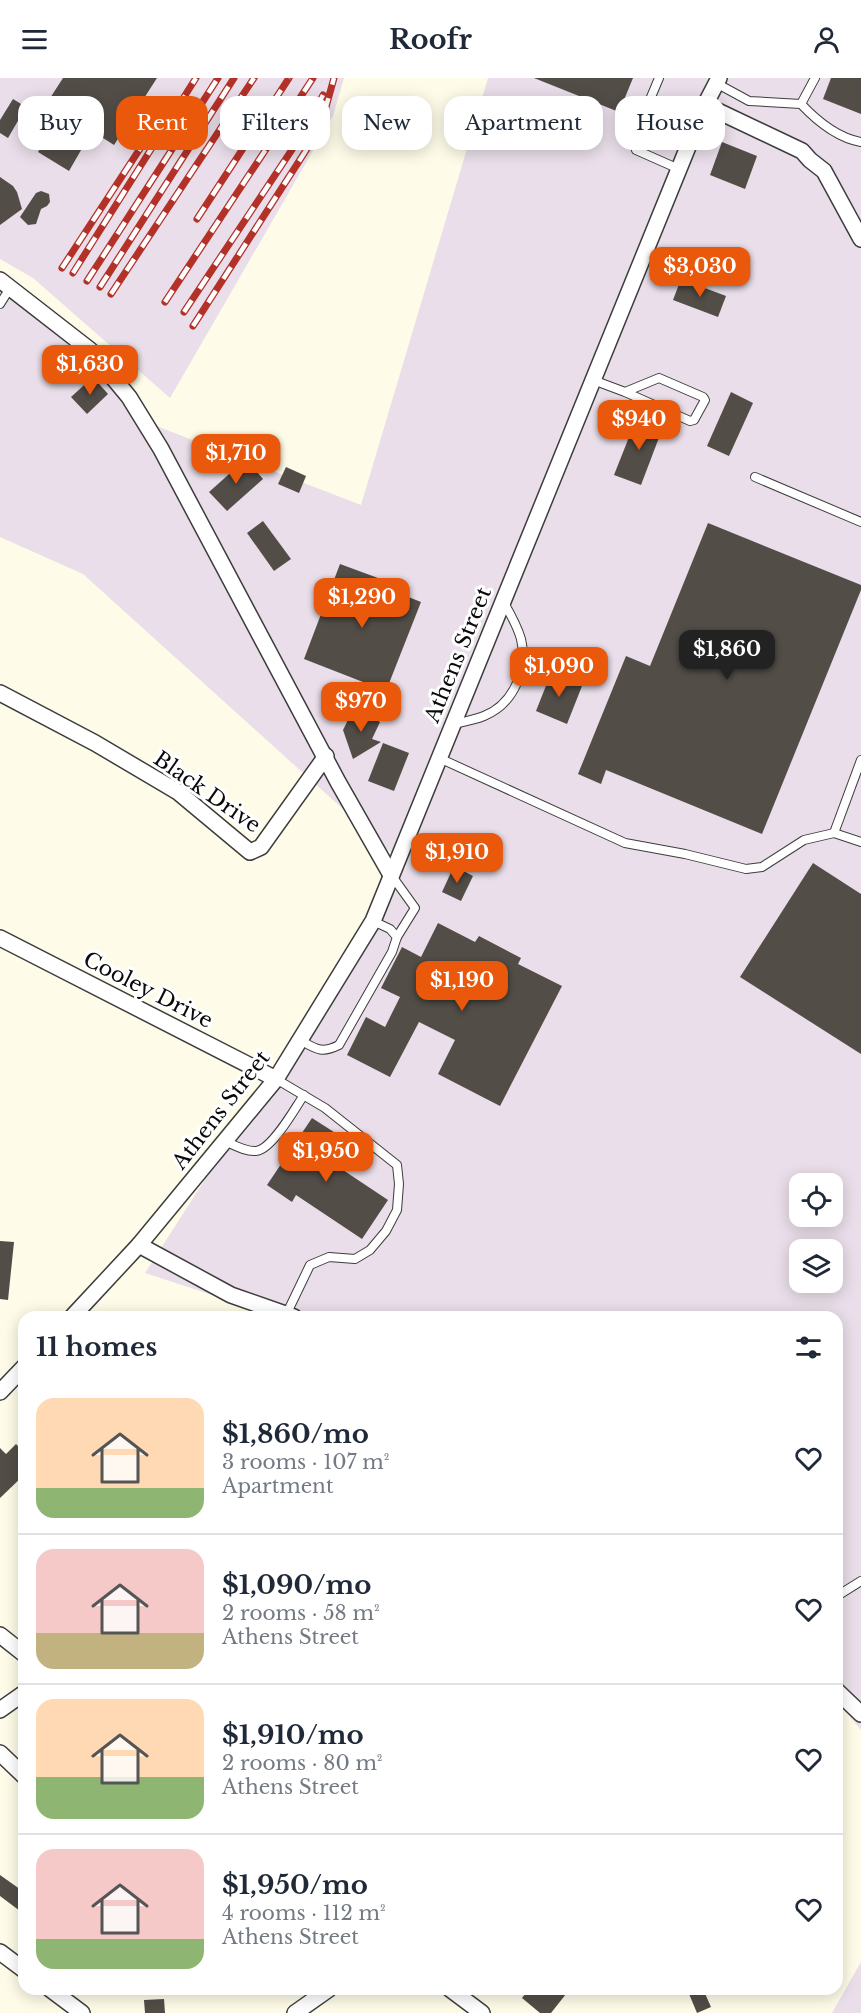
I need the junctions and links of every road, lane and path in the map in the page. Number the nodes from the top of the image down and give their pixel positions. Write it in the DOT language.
graph roads {
  1 [pos="658,78"];
  2 [pos="814,78"];
  3 [pos="718,80"];
  4 [pos="710,96"];
  5 [pos="801,104"];
  6 [pos="725,114"];
  7 [pos="861,142"];
  8 [pos="687,150"];
  9 [pos="679,170"];
  10 [pos="861,239"];
  11 [pos="5,284"];
  12 [pos="0,304"];
  13 [pos="593,380"];
  14 [pos="625,392"];
  15 [pos="755,477"];
  16 [pos="861,522"];
  17 [pos="503,600"];
  18 [pos="0,693"];
  19 [pos="453,724"];
  20 [pos="326,756"];
  21 [pos="439,758"];
  22 [pos="861,760"];
  23 [pos="834,833"];
  24 [pos="861,842"];
  25 [pos="391,875"];
  26 [pos="373,921"];
  27 [pos="397,937"];
  28 [pos="0,938"];
  29 [pos="300,1040"];
  30 [pos="276,1079"];
  31 [pos="304,1095"];
  32 [pos="225,1141"];
  33 [pos="139,1245"];
  34 [pos="78,1311"];
  35 [pos="276,1311"];
  36 [pos="292,1311"];
  37 [pos="18,1373"];
  38 [pos="0,1392"];
  39 [pos="861,1581"];
  40 [pos="843,1592"];
  41 [pos="0,1635"];
  42 [pos="18,1649"];
  43 [pos="18,1697"];
  44 [pos="843,1697"];
  45 [pos="0,1710"];
  46 [pos="861,1714"];
  47 [pos="0,1753"];
  48 [pos="18,1770"];
  49 [pos="0,1952"];
  50 [pos="18,1966"];
  51 [pos="58,1995"];
  52 [pos="320,1995"];
  53 [pos="458,1995"];
  54 [pos="82,2013"];
  55 [pos="295,2013"];
  56 [pos="482,2013"];
  1 -- 9 [label="lane"];
  2 -- 5 [label="lane"];
  3 -- 4 [label="street, Athens Street"];
  3 -- 5 [label="lane"];
  5 -- 7 [label="lane"];
  6 -- 10 [label="street"];
  8 -- 9 [label="street, Athens Street"];
  9 -- 13 [label="street, Athens Street"];
  11 -- 12 [label="lane"];
  11 -- 20 [label="street"];
  13 -- 14 [label="lane"];
  13 -- 17 [label="street, Athens Street"];
  14 -- 14 [label="lane"];
  15 -- 16 [label="lane"];
  17 -- 19 [label="street, Athens Street"];
  17 -- 19 [label="lane"];
  18 -- 20 [label="street, Black Drive"];
  19 -- 21 [label="street, Athens Street"];
  20 -- 25 [label="street"];
  21 -- 23 [label="lane"];
  21 -- 25 [label="street, Athens Street"];
  22 -- 23 [label="lane"];
  23 -- 24 [label="lane"];
  25 -- 26 [label="street, Athens Street"];
  25 -- 27 [label="lane"];
  26 -- 27 [label="lane"];
  26 -- 29 [label="street, Athens Street"];
  27 -- 29 [label="lane"];
  28 -- 30 [label="street, Cooley Drive"];
  29 -- 30 [label="street, Athens Street"];
  30 -- 31 [label="lane"];
  30 -- 32 [label="street, Athens Street"];
  31 -- 32 [label="lane"];
  31 -- 36 [label="lane"];
  32 -- 33 [label="street, Athens Street"];
  33 -- 34 [label="street, Athens Street"];
  33 -- 35 [label="street"];
  37 -- 38 [label="street"];
  39 -- 40 [label="lane"];
  41 -- 42 [label="street"];
  43 -- 45 [label="street"];
  44 -- 46 [label="street"];
  47 -- 48 [label="street"];
  49 -- 50 [label="street"];
  51 -- 54 [label="street"];
  52 -- 55 [label="street"];
  53 -- 56 [label="street"];
}
